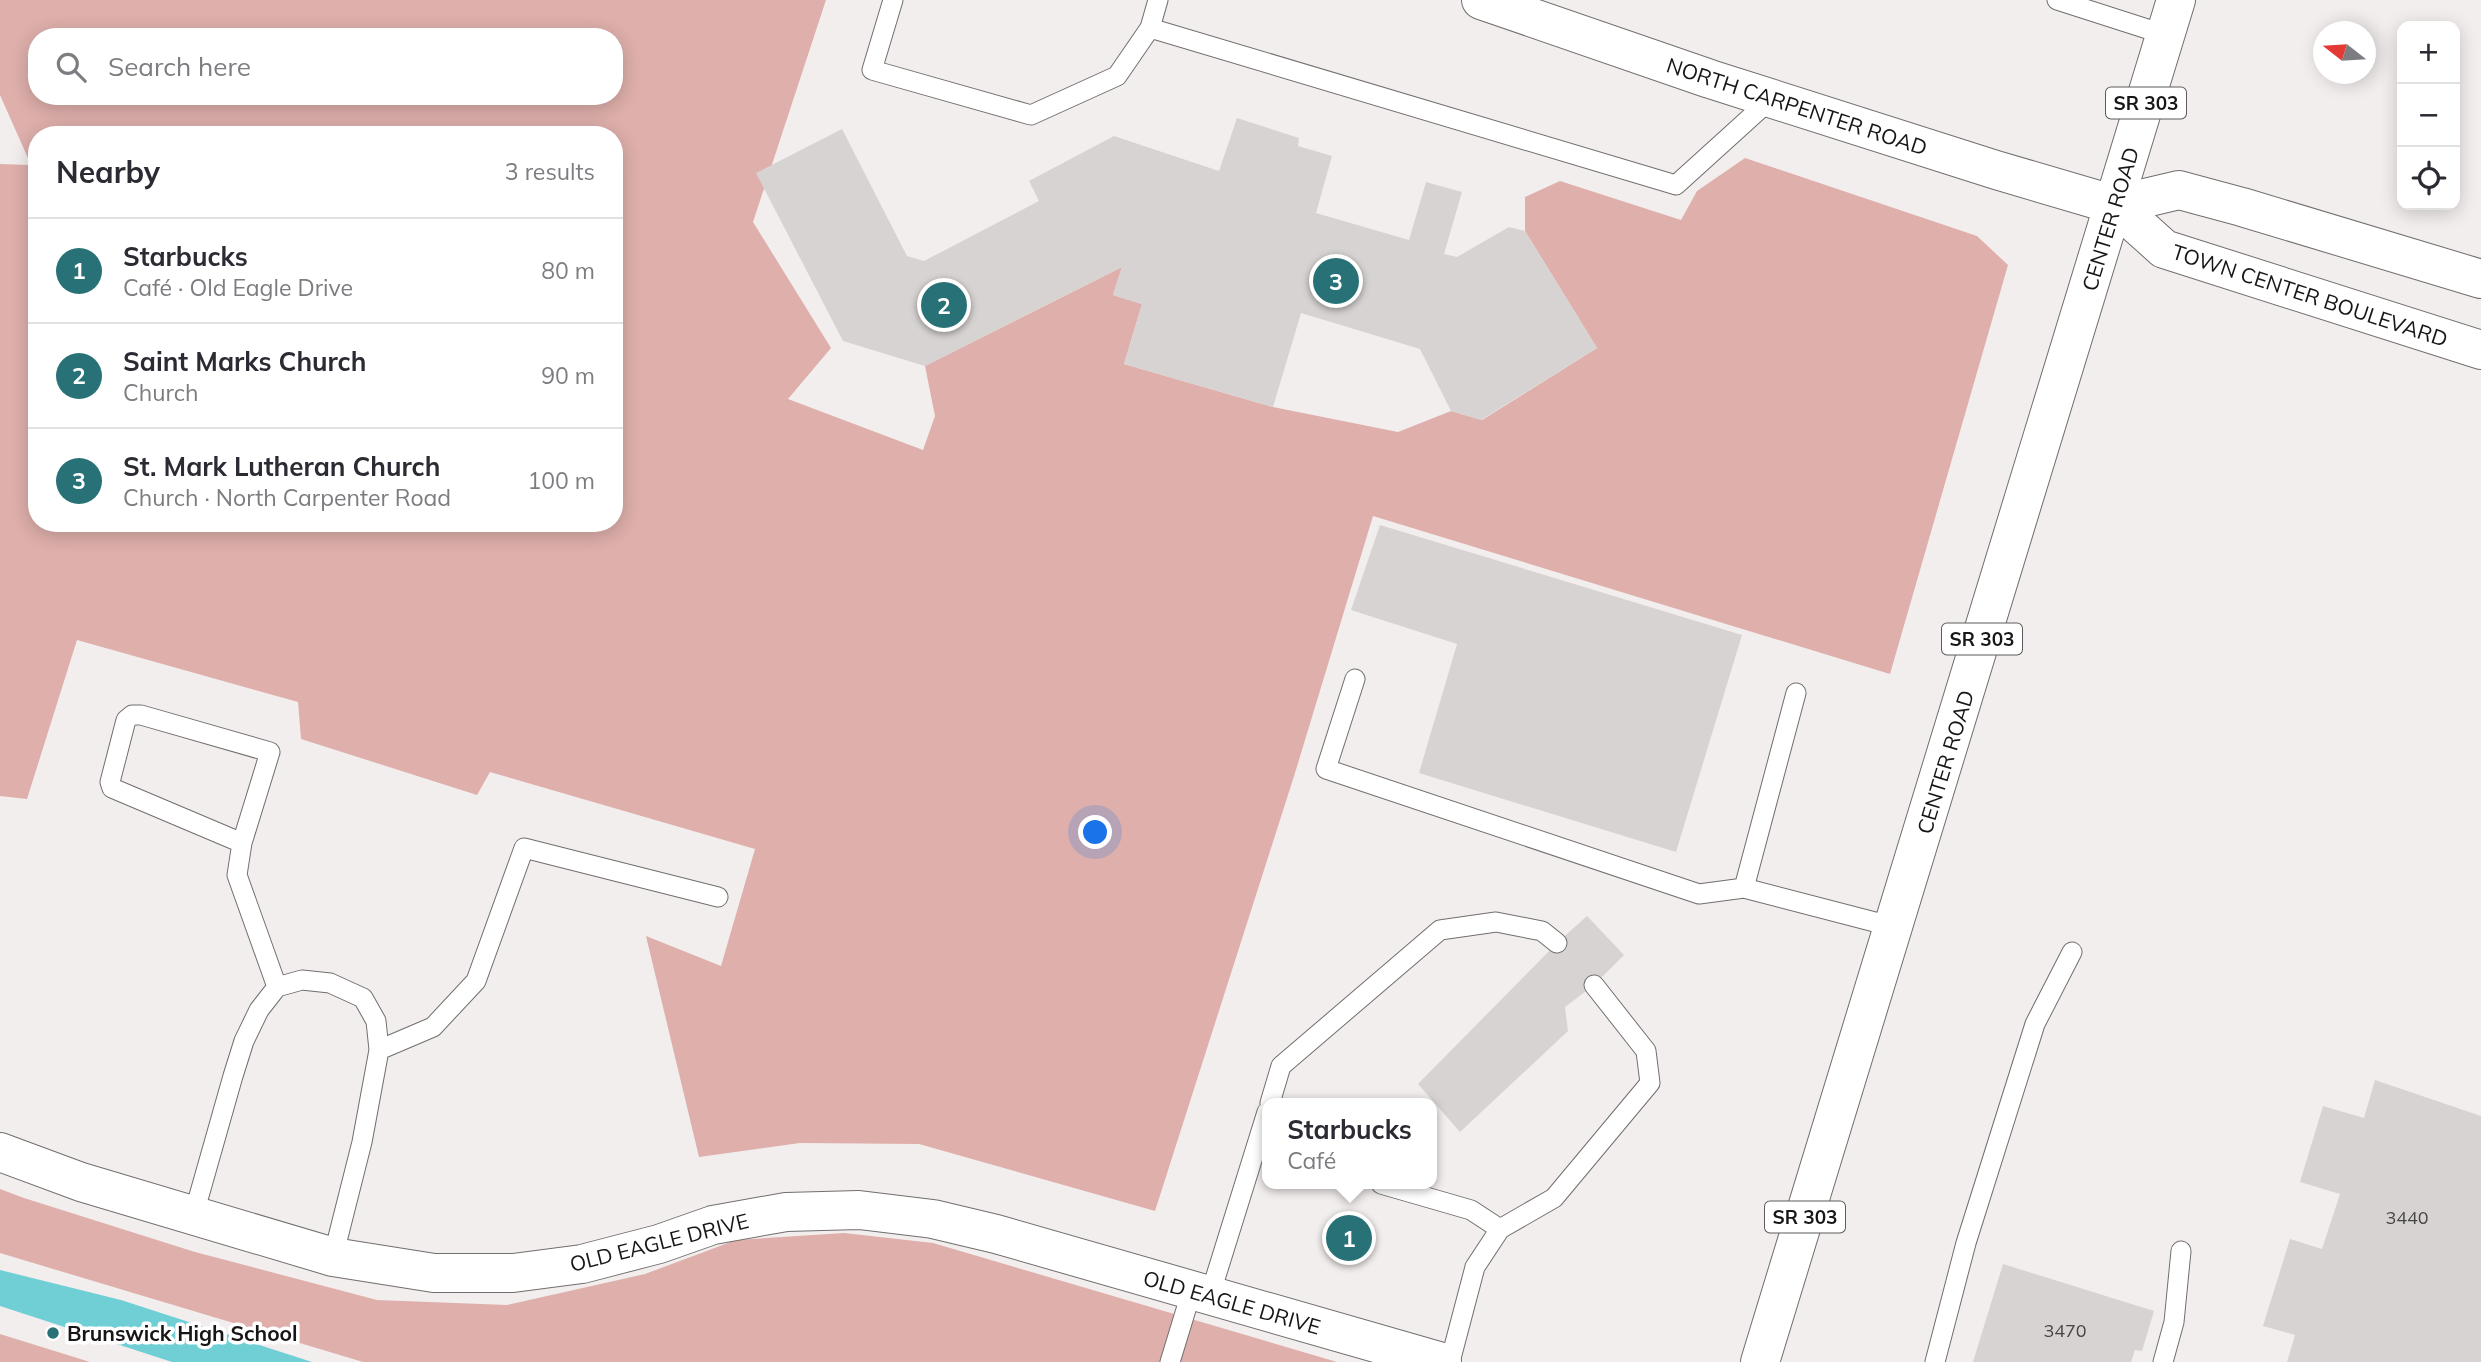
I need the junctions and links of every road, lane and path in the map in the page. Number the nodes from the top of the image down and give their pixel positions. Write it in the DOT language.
graph roads {
  1 [pos="892,0"];
  2 [pos="1158,0"];
  3 [pos="1481,0"];
  4 [pos="2057,0"];
  5 [pos="1543,9"];
  6 [pos="2171,18"];
  7 [pos="1150,28"];
  8 [pos="1772,98"];
  9 [pos="2115,205"];
  10 [pos="2481,279"];
  11 [pos="2481,350"];
  12 [pos="1355,679"];
  13 [pos="1796,693"];
  14 [pos="243,843"];
  15 [pos="1744,888"];
  16 [pos="718,897"];
  17 [pos="1894,927"];
  18 [pos="1557,943"];
  19 [pos="2072,952"];
  20 [pos="1594,985"];
  21 [pos="277,987"];
  22 [pos="379,1050"];
  23 [pos="1271,1098"];
  24 [pos="1261,1148"];
  25 [pos="0,1152"];
  26 [pos="1398,1189"];
  27 [pos="193,1217"];
  28 [pos="1500,1229"];
  29 [pos="2181,1251"];
  30 [pos="333,1258"];
  31 [pos="1201,1293"];
  32 [pos="1170,1362"];
  33 [pos="1442,1362"];
  34 [pos="1450,1362"];
  35 [pos="1760,1362"];
  36 [pos="1935,1362"];
  37 [pos="2163,1362"];
  1 -- 7 [label="lane"];
  2 -- 7 [label="lane"];
  3 -- 5 [label="street, NORTH CARPENTER ROAD"];
  4 -- 6 [label="lane"];
  5 -- 8 [label="street, NORTH CARPENTER ROAD"];
  6 -- 9 [label="street, CENTER ROAD / SR 303"];
  7 -- 8 [label="lane"];
  8 -- 9 [label="street, NORTH CARPENTER ROAD"];
  9 -- 10 [label="street"];
  9 -- 11 [label="street, TOWN CENTER BOULEVARD"];
  9 -- 17 [label="street, CENTER ROAD / SR 303"];
  12 -- 15 [label="lane"];
  13 -- 15 [label="lane"];
  14 -- 14 [label="lane"];
  14 -- 21 [label="lane"];
  15 -- 17 [label="lane"];
  16 -- 22 [label="lane"];
  17 -- 35 [label="street, CENTER ROAD / SR 303"];
  18 -- 23 [label="lane"];
  19 -- 36 [label="lane"];
  20 -- 28 [label="lane"];
  21 -- 22 [label="lane"];
  21 -- 27 [label="lane"];
  22 -- 30 [label="lane"];
  24 -- 31 [label="lane"];
  25 -- 27 [label="street, OLD EAGLE DRIVE"];
  26 -- 28 [label="lane"];
  27 -- 30 [label="street, OLD EAGLE DRIVE"];
  28 -- 34 [label="lane"];
  29 -- 37 [label="lane"];
  30 -- 31 [label="street, OLD EAGLE DRIVE"];
  31 -- 32 [label="lane"];
  31 -- 33 [label="street, OLD EAGLE DRIVE"];
}
